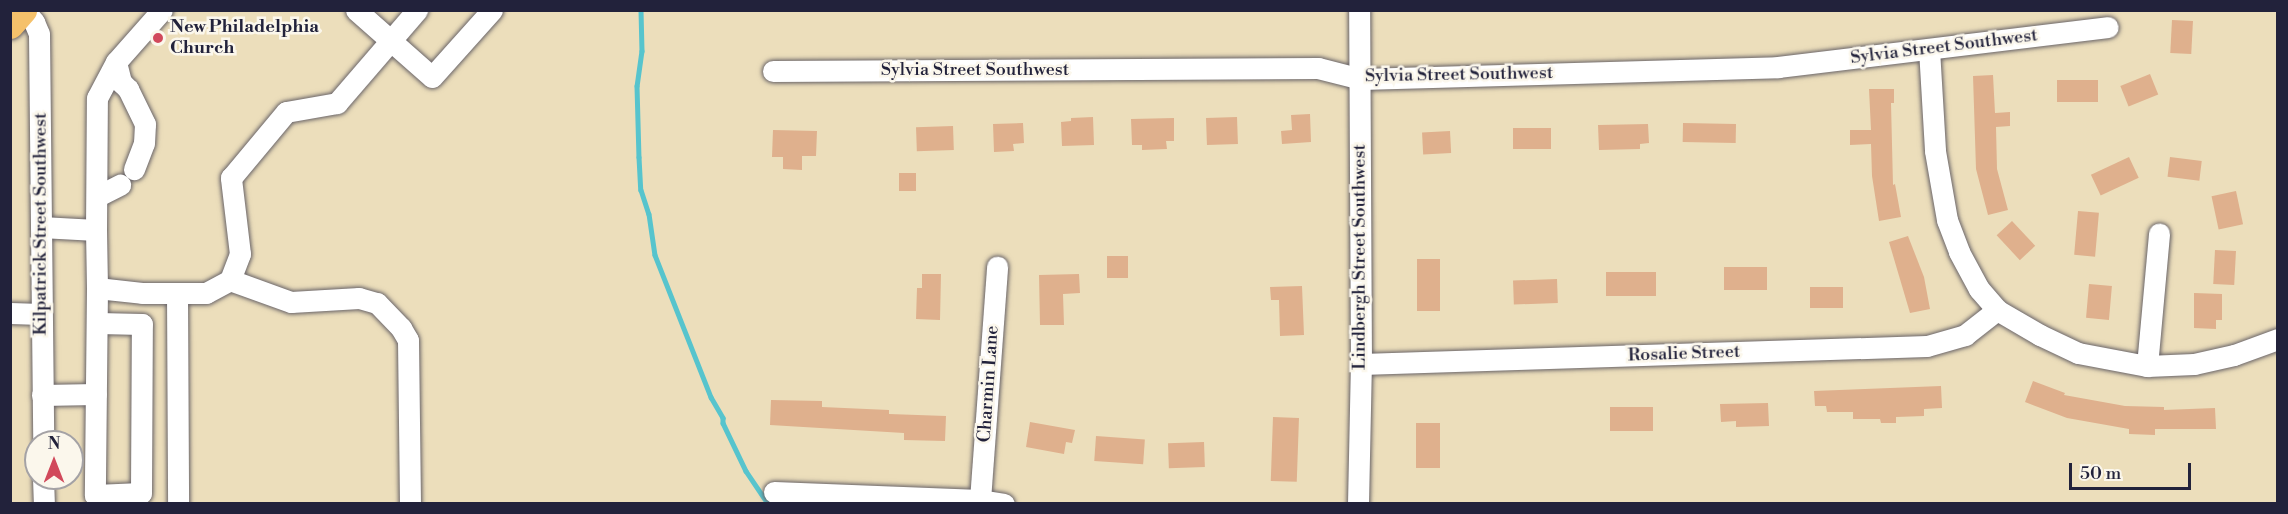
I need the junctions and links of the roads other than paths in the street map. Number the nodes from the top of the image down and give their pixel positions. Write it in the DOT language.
graph roads {
  1 [pos="24,10"];
  2 [pos="162,10"];
  3 [pos="356,10"];
  4 [pos="417,10"];
  5 [pos="492,10"];
  6 [pos="1359,10"];
  7 [pos="10,25"];
  8 [pos="2108,27"];
  9 [pos="390,40"];
  10 [pos="1929,49"];
  11 [pos="116,62"];
  12 [pos="773,71"];
  13 [pos="1360,79"];
  14 [pos="134,169"];
  15 [pos="120,185"];
  16 [pos="98,196"];
  17 [pos="41,227"];
  18 [pos="96,230"];
  19 [pos="2159,234"];
  20 [pos="998,267"];
  21 [pos="230,280"];
  22 [pos="97,288"];
  23 [pos="177,293"];
  24 [pos="1997,310"];
  25 [pos="10,313"];
  26 [pos="41,314"];
  27 [pos="98,323"];
  28 [pos="2277,339"];
  29 [pos="1360,364"];
  30 [pos="2147,366"];
  31 [pos="96,394"];
  32 [pos="42,395"];
  33 [pos="43,430"];
  34 [pos="774,492"];
  35 [pos="980,500"];
  36 [pos="178,504"];
  37 [pos="410,504"];
  38 [pos="1004,504"];
  39 [pos="1358,504"];
  1 -- 7 [label="main road"];
  1 -- 17 [label="street, Kilpatrick Street Southwest"];
  2 -- 11 [label="street"];
  3 -- 9 [label="street"];
  4 -- 9 [label="street"];
  5 -- 9 [label="street"];
  6 -- 13 [label="street, Lindbergh Street Southwest"];
  8 -- 10 [label="street, Sylvia Street Southwest"];
  9 -- 21 [label="street"];
  10 -- 13 [label="street, Sylvia Street Southwest"];
  10 -- 24 [label="street"];
  11 -- 14 [label="street"];
  11 -- 16 [label="street"];
  12 -- 13 [label="street, Sylvia Street Southwest"];
  13 -- 29 [label="street, Lindbergh Street Southwest"];
  15 -- 16 [label="street"];
  16 -- 18 [label="street"];
  17 -- 18 [label="street"];
  17 -- 26 [label="street, Kilpatrick Street Southwest"];
  18 -- 22 [label="street"];
  19 -- 30 [label="street"];
  20 -- 35 [label="street, Charmin Lane"];
  21 -- 23 [label="street"];
  21 -- 37 [label="street"];
  22 -- 23 [label="street"];
  22 -- 27 [label="street"];
  23 -- 36 [label="street"];
  24 -- 29 [label="street, Rosalie Street"];
  24 -- 30 [label="street"];
  25 -- 26 [label="street"];
  26 -- 32 [label="street, Kilpatrick Street Southwest"];
  27 -- 31 [label="street"];
  27 -- 31 [label="street"];
  28 -- 30 [label="street"];
  29 -- 39 [label="street, Lindbergh Street Southwest"];
  31 -- 32 [label="street"];
  32 -- 33 [label="street, Kilpatrick Street Southwest"];
  34 -- 35 [label="street"];
  35 -- 38 [label="street"];
}
